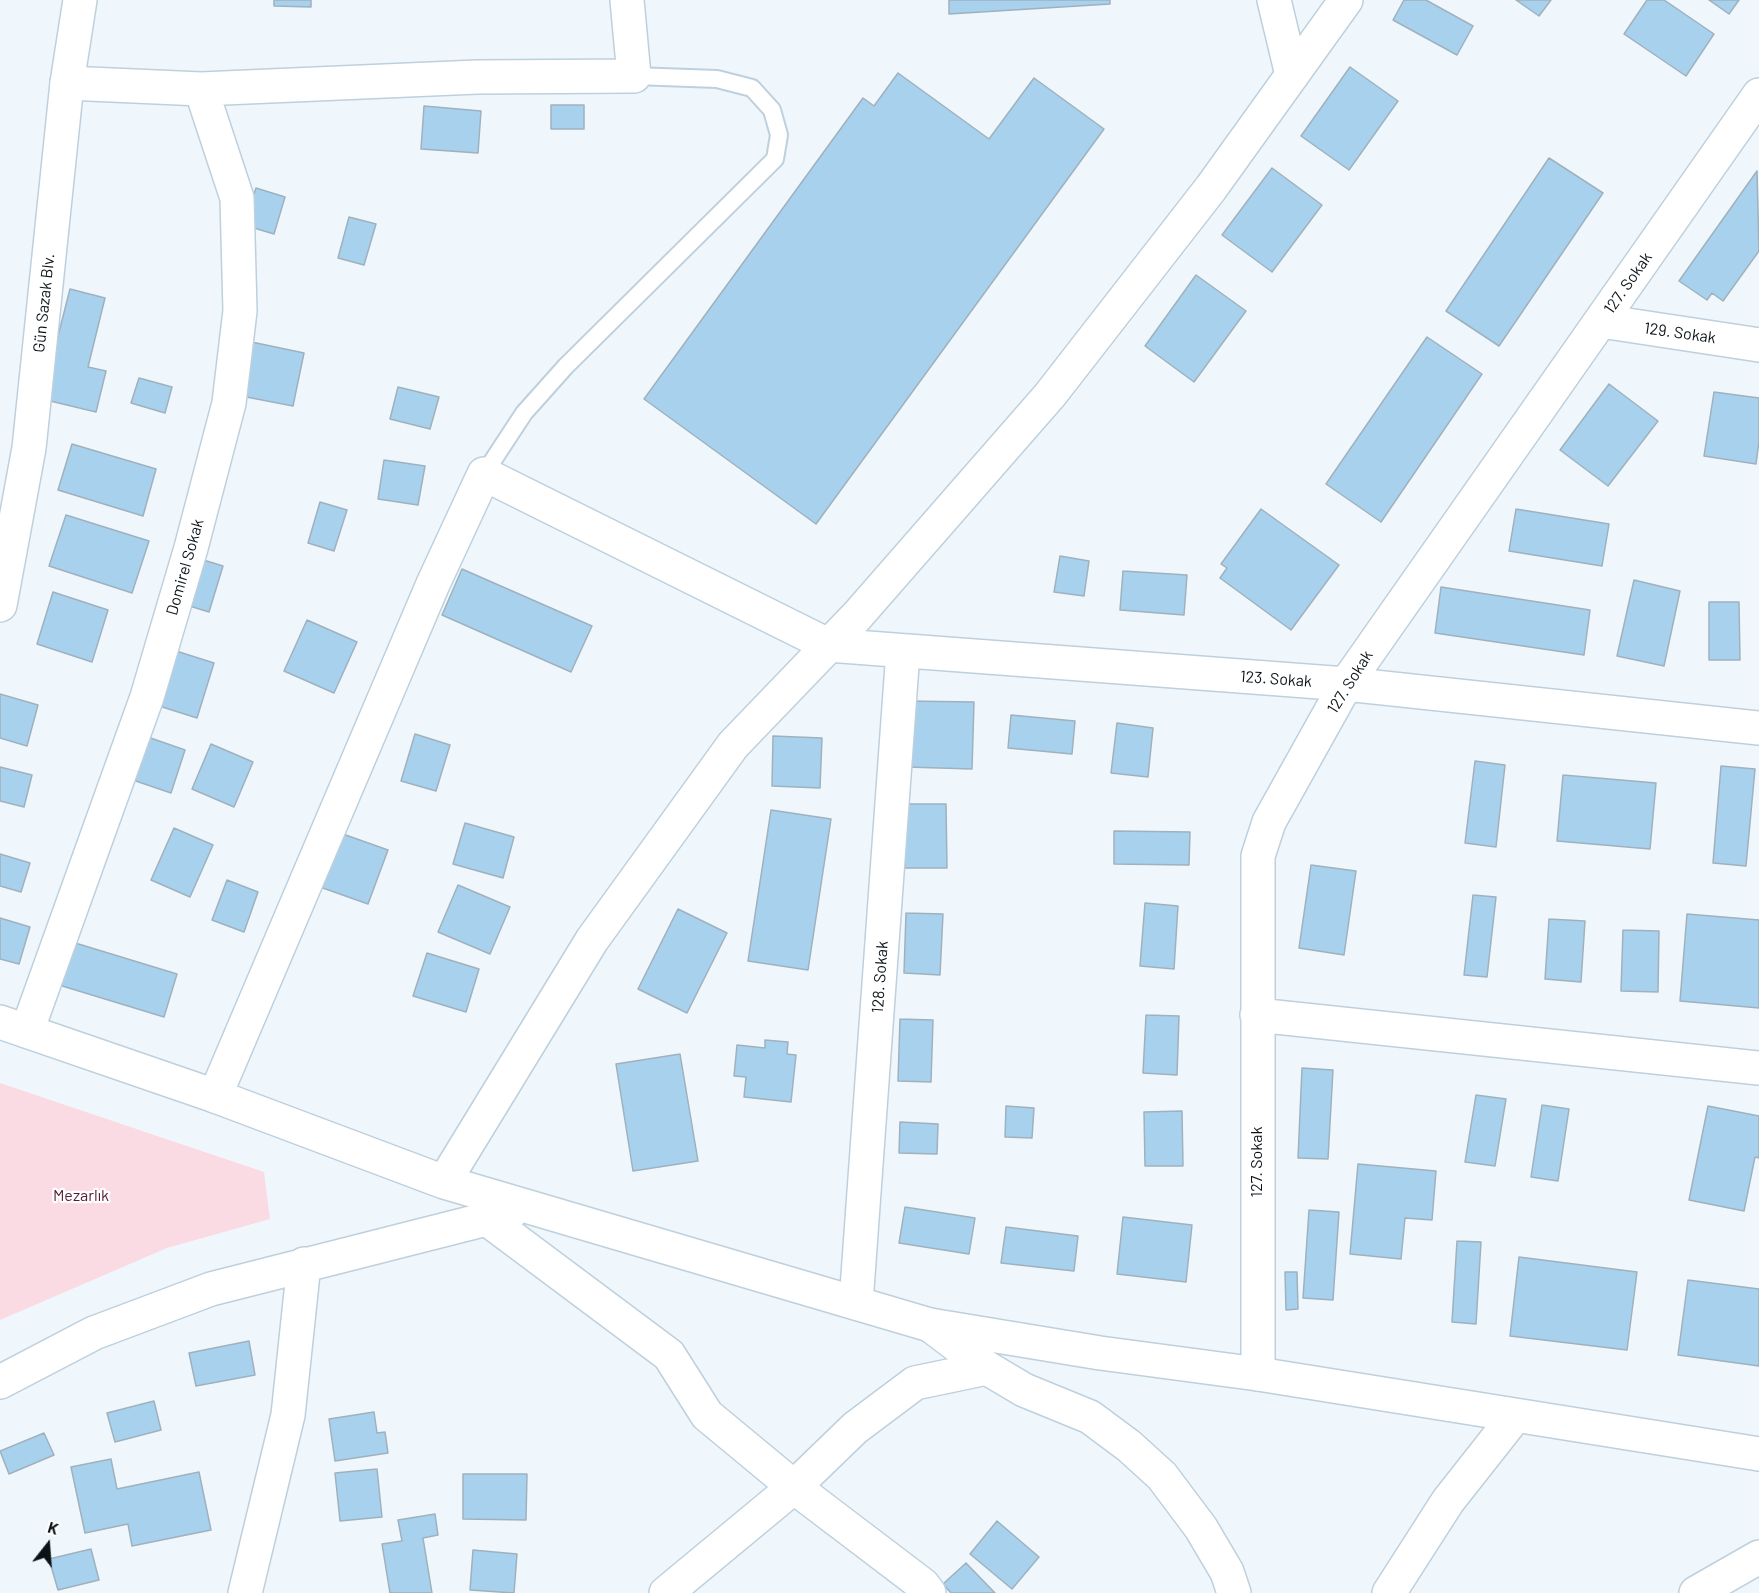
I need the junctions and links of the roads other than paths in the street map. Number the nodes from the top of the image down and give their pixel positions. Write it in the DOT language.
graph roads {
  1 [pos="80,0"];
  2 [pos="627,0"];
  3 [pos="1274,0"];
  4 [pos="1346,0"];
  5 [pos="1292,75"];
  6 [pos="634,76"];
  7 [pos="66,83"];
  8 [pos="201,89"];
  9 [pos="1759,94"];
  10 [pos="1602,321"];
  11 [pos="1759,345"];
  12 [pos="484,474"];
  13 [pos="0,605"];
  14 [pos="828,645"];
  15 [pos="903,651"];
  16 [pos="1346,684"];
  17 [pos="1759,728"];
  18 [pos="1257,1015"];
  19 [pos="14,1026"];
  20 [pos="1759,1068"];
  21 [pos="215,1096"];
  22 [pos="444,1182"];
  23 [pos="532,1208"];
  24 [pos="488,1219"];
  25 [pos="304,1264"];
  26 [pos="856,1302"];
  27 [pos="930,1325"];
  28 [pos="987,1368"];
  29 [pos="1258,1374"];
  30 [pos="0,1382"];
  31 [pos="1515,1416"];
  32 [pos="1759,1454"];
  33 [pos="794,1487"];
  34 [pos="1759,1557"];
  35 [pos="245,1593"];
  36 [pos="666,1593"];
  37 [pos="929,1593"];
  38 [pos="1234,1593"];
  39 [pos="1389,1593"];
  40 [pos="1696,1593"];
  1 -- 7 [label="street, Gün Sazak Blv."];
  2 -- 6 [label="street"];
  3 -- 5 [label="street"];
  4 -- 5 [label="street"];
  5 -- 14 [label="street"];
  6 -- 8 [label="street"];
  6 -- 12 [label="lane"];
  7 -- 8 [label="street"];
  7 -- 13 [label="street, Gün Sazak Blv."];
  8 -- 19 [label="street, Domirel Sokak"];
  9 -- 10 [label="street, 127. Sokak"];
  10 -- 11 [label="street, 129. Sokak"];
  10 -- 16 [label="street, 127. Sokak"];
  12 -- 14 [label="street"];
  12 -- 21 [label="street"];
  14 -- 15 [label="street, 123. Sokak"];
  14 -- 22 [label="street"];
  15 -- 16 [label="street, 123. Sokak"];
  15 -- 26 [label="street, 128. Sokak"];
  16 -- 17 [label="street, 123. Sokak"];
  16 -- 18 [label="street, 127. Sokak"];
  18 -- 20 [label="street"];
  18 -- 29 [label="street, 127. Sokak"];
  19 -- 21 [label="street"];
  21 -- 22 [label="street"];
  22 -- 23 [label="street"];
  23 -- 24 [label="street"];
  23 -- 26 [label="street"];
  24 -- 25 [label="street"];
  24 -- 33 [label="street"];
  25 -- 30 [label="street"];
  25 -- 35 [label="street"];
  26 -- 27 [label="street"];
  27 -- 28 [label="street"];
  27 -- 29 [label="street"];
  28 -- 33 [label="street"];
  28 -- 38 [label="street"];
  29 -- 31 [label="street"];
  31 -- 32 [label="street"];
  31 -- 39 [label="street"];
  33 -- 36 [label="street"];
  33 -- 37 [label="street"];
  34 -- 40 [label="street"];
}
